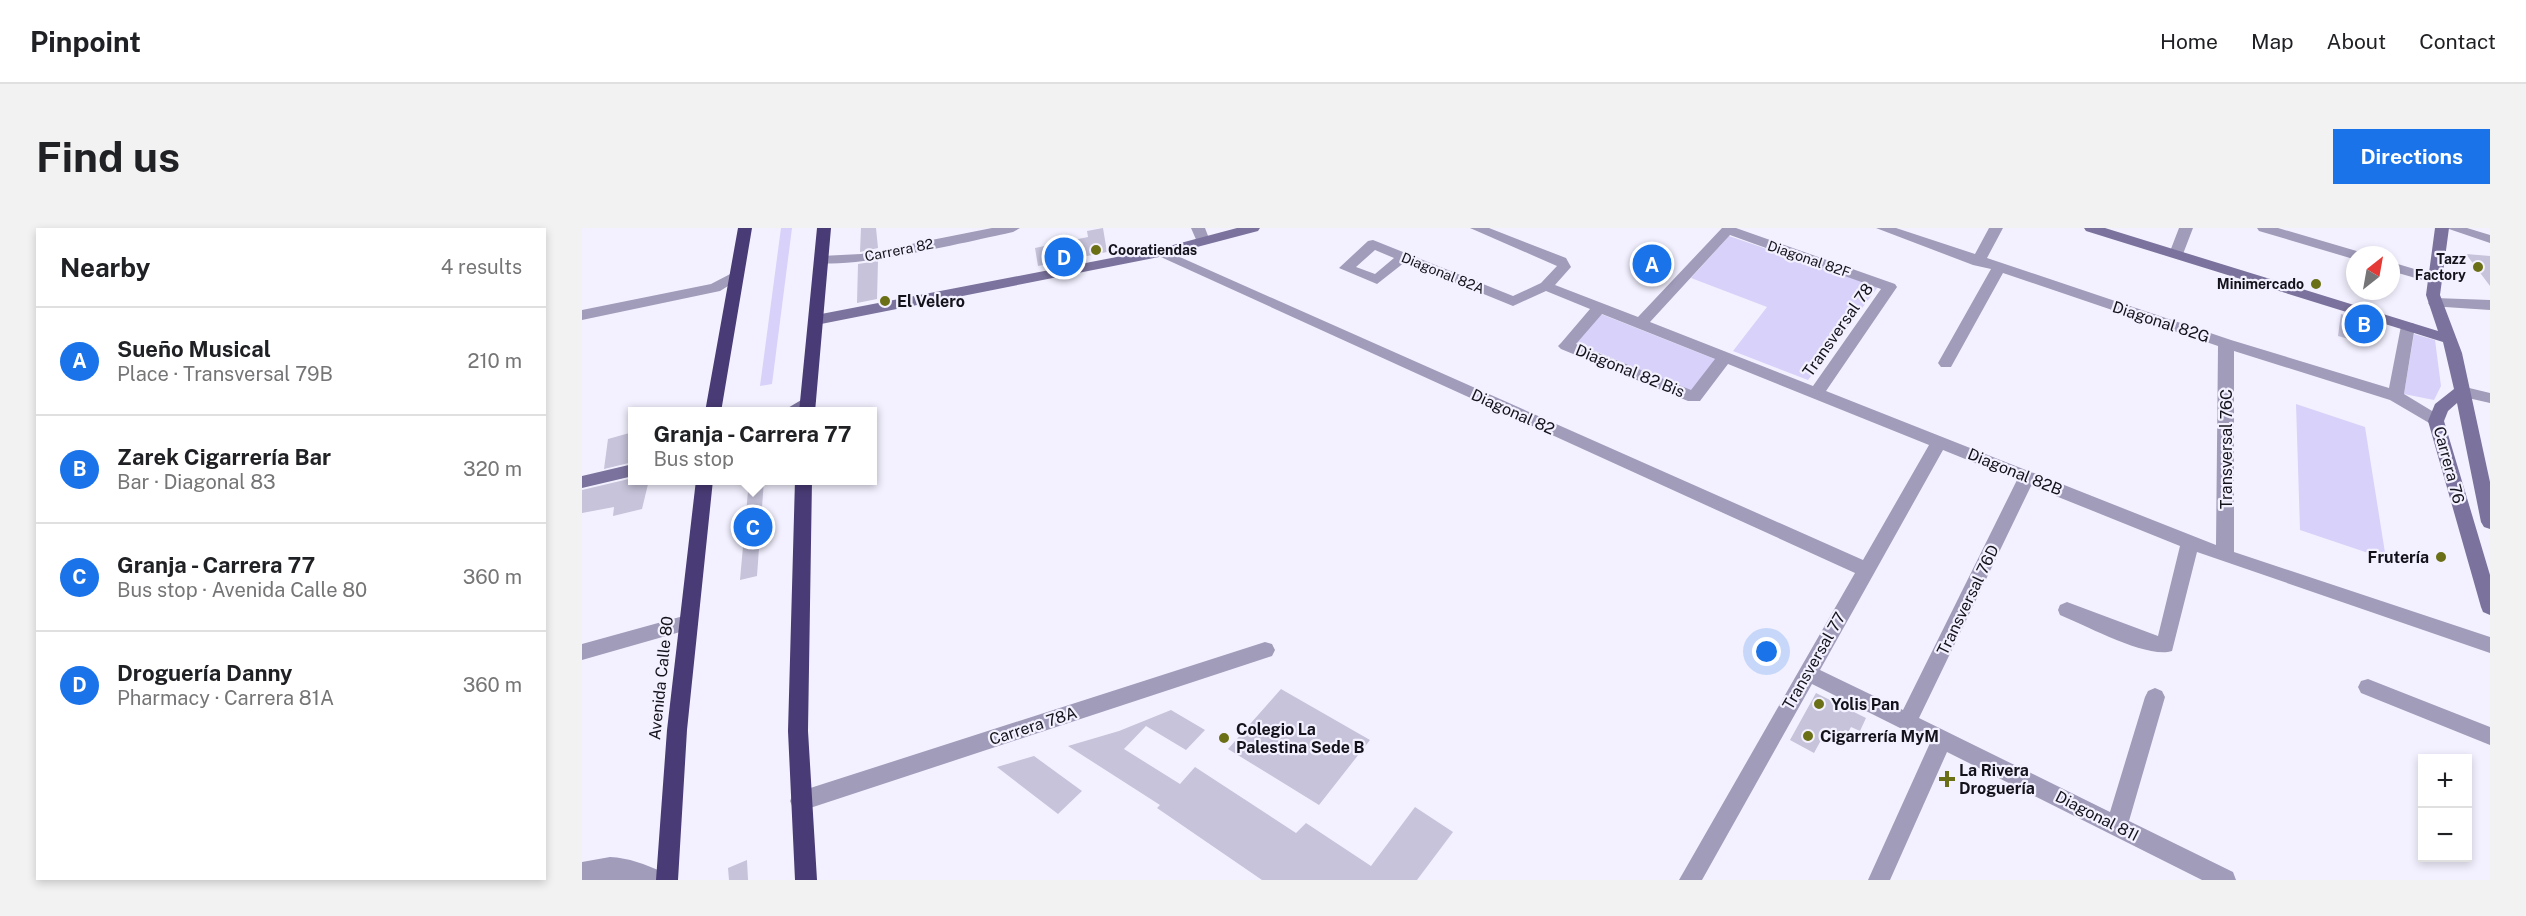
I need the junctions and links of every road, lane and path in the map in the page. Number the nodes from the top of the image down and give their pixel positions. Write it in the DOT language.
graph roads {
  1 [pos="745,228"];
  2 [pos="824,228"];
  3 [pos="1013,228"];
  4 [pos="1253,228"];
  5 [pos="1477,228"];
  6 [pos="1883,228"];
  7 [pos="1996,228"];
  8 [pos="2091,228"];
  9 [pos="2186,228"];
  10 [pos="2264,228"];
  11 [pos="2442,228"];
  12 [pos="2453,228"];
  13 [pos="2472,228"];
  14 [pos="1728,229"];
  15 [pos="1201,234"];
  16 [pos="2308,234"];
  17 [pos="2490,238"];
  18 [pos="2346,251"];
  19 [pos="1159,253"];
  20 [pos="2176,254"];
  21 [pos="1403,257"];
  22 [pos="821,260"];
  23 [pos="1978,262"];
  24 [pos="1999,268"];
  25 [pos="2400,269"];
  26 [pos="736,275"];
  27 [pos="2433,279"];
  28 [pos="1546,286"];
  29 [pos="1890,287"];
  30 [pos="2435,303"];
  31 [pos="2490,305"];
  32 [pos="1600,307"];
  33 [pos="582,315"];
  34 [pos="816,320"];
  35 [pos="1641,323"];
  36 [pos="2408,326"];
  37 [pos="2449,339"];
  38 [pos="2226,343"];
  39 [pos="1725,357"];
  40 [pos="1946,363"];
  41 [pos="2461,391"];
  42 [pos="1816,393"];
  43 [pos="2396,396"];
  44 [pos="2490,398"];
  45 [pos="808,406"];
  46 [pos="714,407"];
  47 [pos="2436,421"];
  48 [pos="1939,442"];
  49 [pos="628,471"];
  50 [pos="2027,477"];
  51 [pos="582,482"];
  52 [pos="704,485"];
  53 [pos="804,485"];
  54 [pos="2490,522"];
  55 [pos="2190,542"];
  56 [pos="2225,556"];
  57 [pos="1866,570"];
  58 [pos="2489,597"];
  59 [pos="2067,610"];
  60 [pos="687,622"];
  61 [pos="2490,645"];
  62 [pos="1265,650"];
  63 [pos="582,652"];
  64 [pos="1808,673"];
  65 [pos="2368,687"];
  66 [pos="2155,697"];
  67 [pos="1907,722"];
  68 [pos="2490,736"];
  69 [pos="1942,739"];
  70 [pos="801,801"];
  71 [pos="2117,826"];
  72 [pos="582,873"];
  73 [pos="654,880"];
  74 [pos="667,880"];
  75 [pos="806,880"];
  76 [pos="1690,880"];
  77 [pos="1879,880"];
  78 [pos="2225,880"];
  1 -- 26 [label="highway"];
  2 -- 22 [label="highway"];
  3 -- 22 [label="street, Carrera 82"];
  4 -- 15 [label="street"];
  5 -- 28 [label="street"];
  6 -- 23 [label="street, Diagonal 82G"];
  7 -- 23 [label="street"];
  8 -- 20 [label="street"];
  9 -- 20 [label="street"];
  10 -- 16 [label="street"];
  11 -- 27 [label="street"];
  12 -- 17 [label="street"];
  13 -- 17 [label="street"];
  14 -- 29 [label="street, Diagonal 82F"];
  14 -- 35 [label="street"];
  15 -- 19 [label="street"];
  16 -- 18 [label="street"];
  19 -- 34 [label="street"];
  19 -- 57 [label="street, Diagonal 82"];
  20 -- 36 [label="street"];
  21 -- 21 [label="street, Diagonal 82A"];
  21 -- 28 [label="street, Diagonal 82A"];
  22 -- 34 [label="highway"];
  23 -- 24 [label="street, Diagonal 82G"];
  24 -- 38 [label="street, Diagonal 82G"];
  24 -- 40 [label="street"];
  25 -- 27 [label="street"];
  26 -- 33 [label="street"];
  26 -- 46 [label="highway"];
  27 -- 30 [label="street"];
  28 -- 32 [label="street, Diagonal 82B"];
  29 -- 42 [label="street, Transversal 78"];
  30 -- 31 [label="street"];
  30 -- 37 [label="street"];
  32 -- 35 [label="street, Diagonal 82B"];
  32 -- 39 [label="street, Diagonal 82 Bis"];
  34 -- 45 [label="highway"];
  35 -- 39 [label="street, Diagonal 82B"];
  36 -- 37 [label="street"];
  36 -- 43 [label="street"];
  37 -- 41 [label="street"];
  38 -- 43 [label="street, Diagonal 82G"];
  38 -- 56 [label="street, Transversal 76C"];
  39 -- 42 [label="street, Diagonal 82B"];
  41 -- 44 [label="street"];
  41 -- 47 [label="street, Carrera 76"];
  41 -- 54 [label="street, Carrera 76"];
  42 -- 48 [label="street, Diagonal 82B"];
  43 -- 47 [label="street, Diagonal 82G"];
  47 -- 58 [label="street, Carrera 76"];
  48 -- 50 [label="street, Diagonal 82B"];
  48 -- 57 [label="street, Transversal 77"];
  49 -- 51 [label="street"];
  50 -- 55 [label="street, Diagonal 82B"];
  50 -- 67 [label="street, Transversal 76D"];
  52 -- 60 [label="highway, Avenida Calle 80"];
  53 -- 70 [label="highway"];
  55 -- 56 [label="street, Diagonal 82B"];
  55 -- 59 [label="street"];
  56 -- 61 [label="street, Diagonal 82B"];
  57 -- 64 [label="street, Transversal 77"];
  60 -- 63 [label="street"];
  60 -- 74 [label="highway, Avenida Calle 80"];
  62 -- 70 [label="street, Carrera 78A"];
  64 -- 67 [label="street, Diagonal 81I"];
  64 -- 76 [label="street, Transversal 77"];
  65 -- 68 [label="street"];
  66 -- 71 [label="street"];
  67 -- 69 [label="street, Diagonal 81I"];
  69 -- 71 [label="street, Diagonal 81I"];
  69 -- 77 [label="street"];
  70 -- 75 [label="highway"];
  71 -- 78 [label="street, Diagonal 81I"];
  72 -- 73 [label="street"];
}
